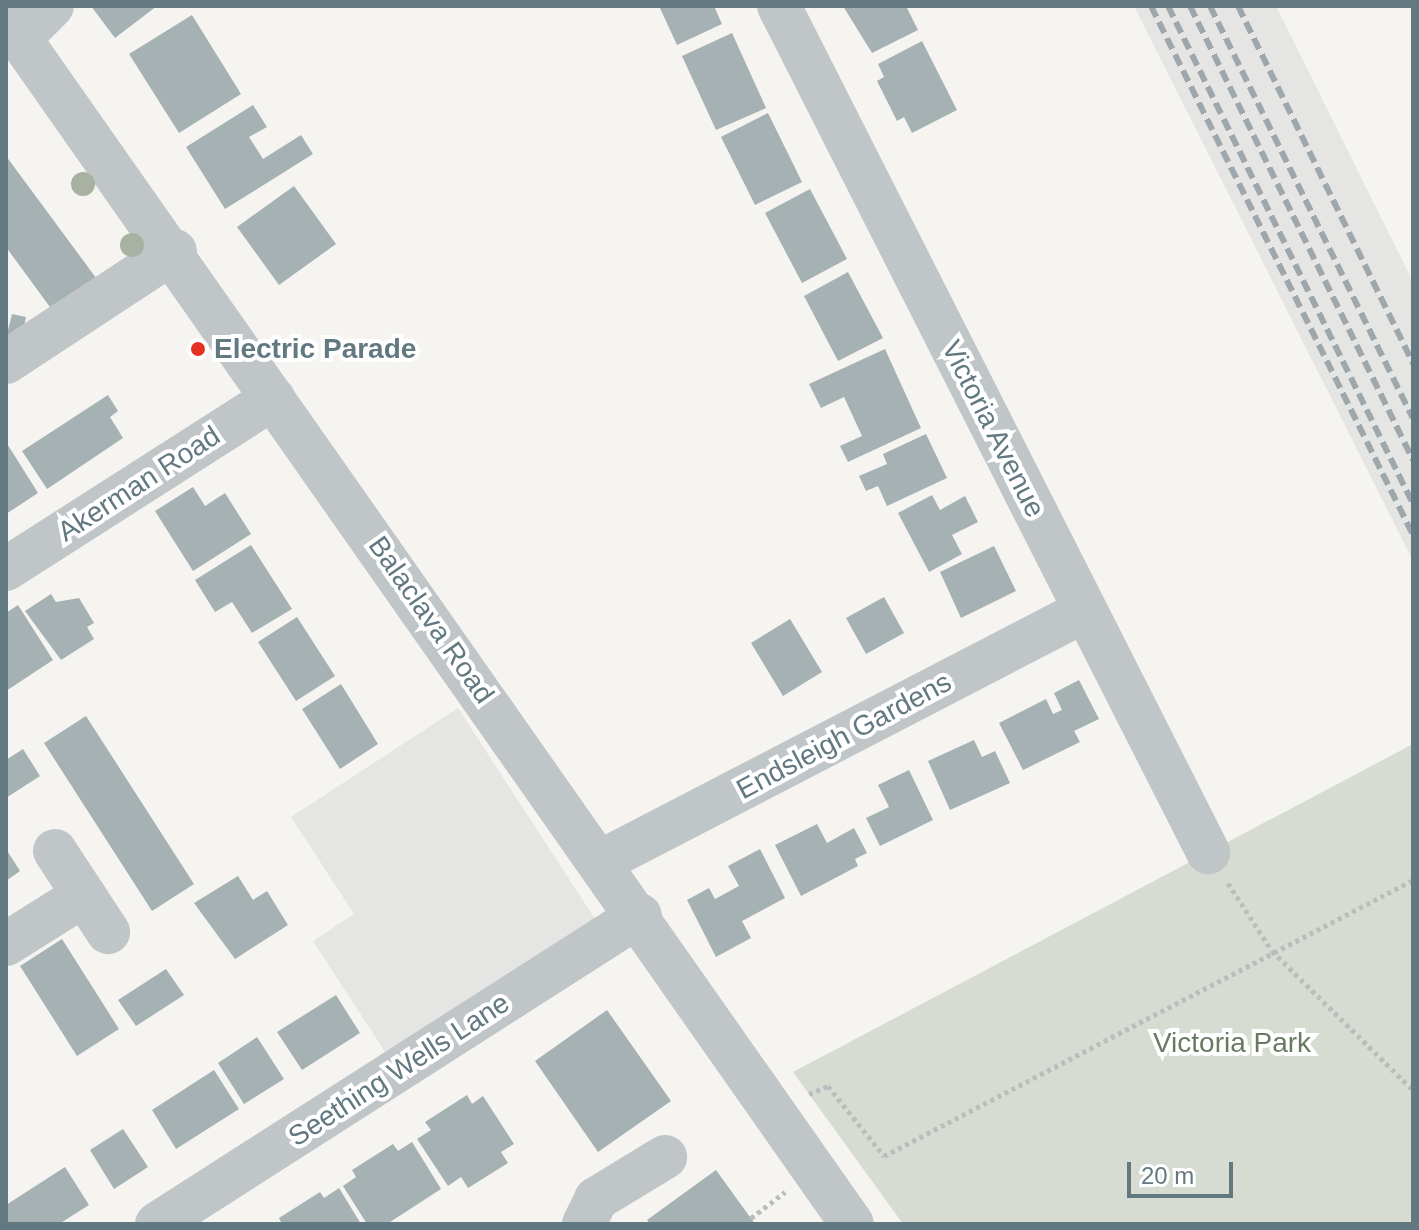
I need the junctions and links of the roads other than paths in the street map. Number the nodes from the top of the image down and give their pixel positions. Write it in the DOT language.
graph roads {
  1 [pos="52,6"];
  2 [pos="779,6"];
  3 [pos="13,28"];
  4 [pos="175,251"];
  5 [pos="6,362"];
  6 [pos="273,398"];
  7 [pos="6,569"];
  8 [pos="1084,611"];
  9 [pos="55,851"];
  10 [pos="1208,852"];
  11 [pos="602,861"];
  12 [pos="84,895"];
  13 [pos="640,915"];
  14 [pos="108,932"];
  15 [pos="6,944"];
  16 [pos="665,1157"];
  17 [pos="157,1224"];
  18 [pos="584,1224"];
  19 [pos="852,1224"];
  1 -- 3 [label="street"];
  2 -- 8 [label="street, Victoria Avenue"];
  3 -- 4 [label="street, Balaclava Road"];
  4 -- 5 [label="street"];
  4 -- 6 [label="street, Balaclava Road"];
  6 -- 7 [label="street, Akerman Road"];
  6 -- 11 [label="street, Balaclava Road"];
  8 -- 10 [label="street, Victoria Avenue"];
  8 -- 11 [label="street, Endsleigh Gardens"];
  9 -- 12 [label="street"];
  11 -- 13 [label="street, Balaclava Road"];
  12 -- 14 [label="street"];
  12 -- 15 [label="street"];
  13 -- 17 [label="street, Seething Wells Lane"];
  13 -- 19 [label="street, Balaclava Road"];
  16 -- 18 [label="street"];
}
